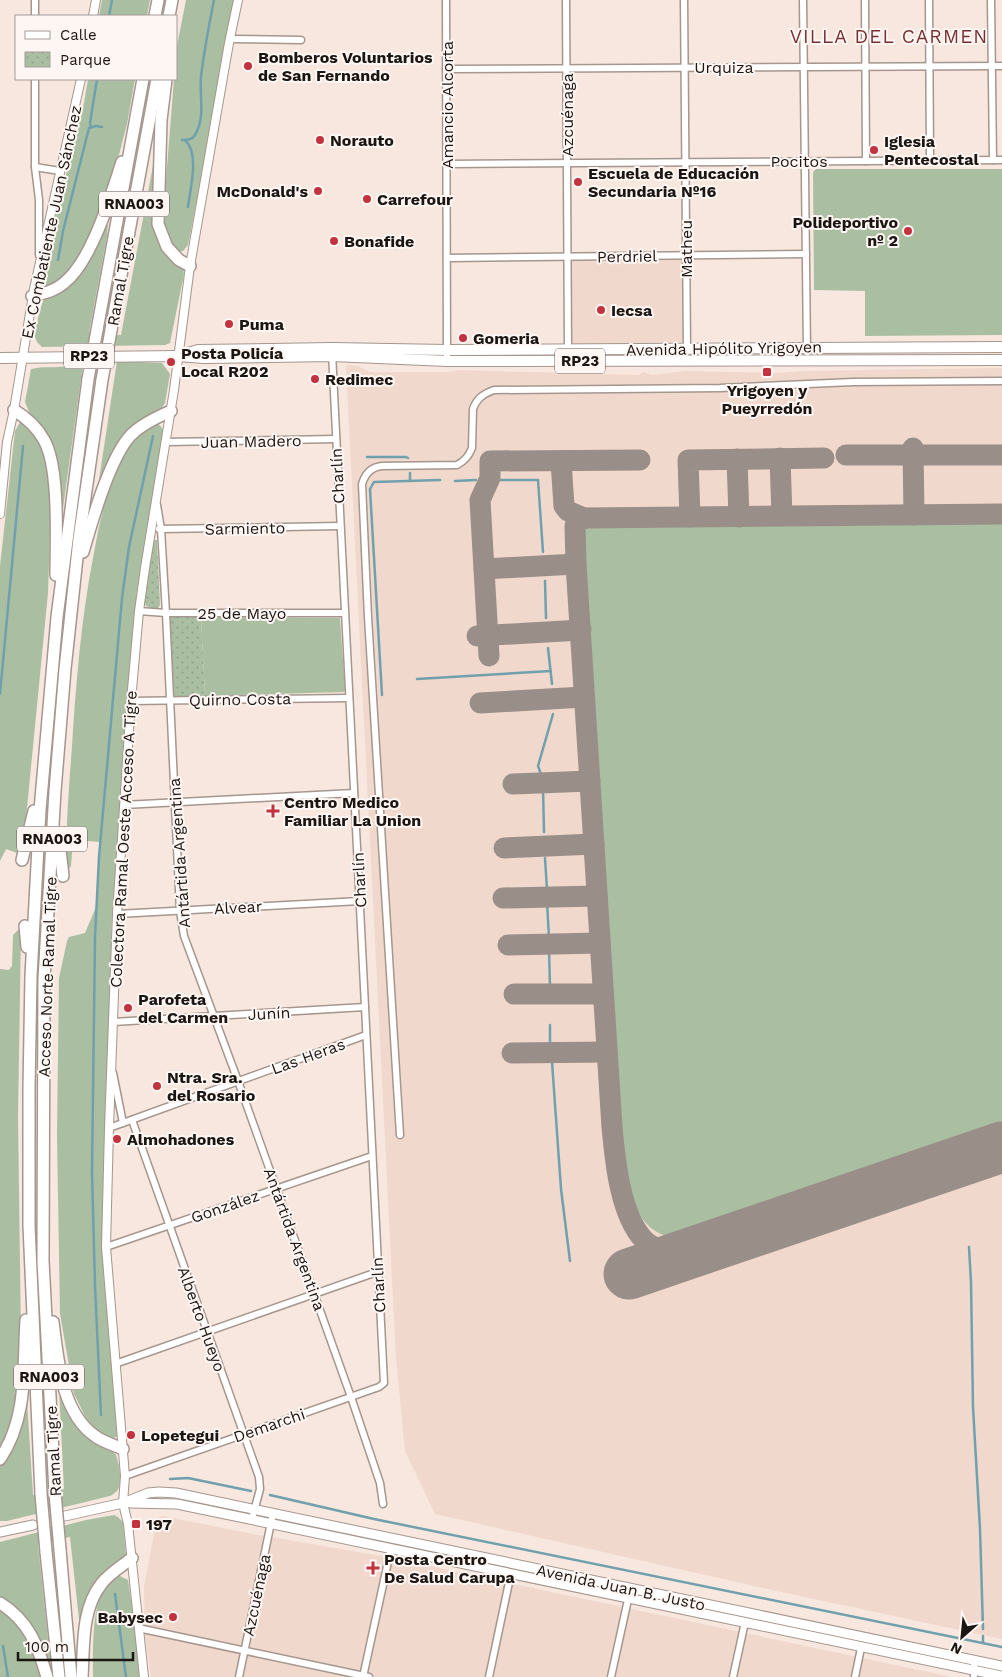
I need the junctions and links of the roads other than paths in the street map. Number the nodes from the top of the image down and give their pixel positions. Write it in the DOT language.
graph roads {
  1 [pos="35,0"];
  2 [pos="96,0"];
  3 [pos="158,0"];
  4 [pos="174,0"];
  5 [pos="238,0"];
  6 [pos="446,0"];
  7 [pos="566,0"];
  8 [pos="684,0"];
  9 [pos="803,0"];
  10 [pos="865,0"];
  11 [pos="929,0"];
  12 [pos="992,0"];
  13 [pos="35,15"];
  14 [pos="93,15"];
  15 [pos="155,15"];
  16 [pos="169,15"];
  17 [pos="174,15"];
  18 [pos="230,39"];
  19 [pos="301,40"];
  20 [pos="929,66"];
  21 [pos="992,66"];
  22 [pos="1002,66"];
  23 [pos="804,67"];
  24 [pos="865,67"];
  25 [pos="566,68"];
  26 [pos="685,68"];
  27 [pos="446,69"];
  28 [pos="35,80"];
  29 [pos="81,80"];
  30 [pos="143,80"];
  31 [pos="158,80"];
  32 [pos="166,80"];
  33 [pos="140,97"];
  34 [pos="930,160"];
  35 [pos="993,160"];
  36 [pos="1002,160"];
  37 [pos="805,161"];
  38 [pos="866,161"];
  39 [pos="685,162"];
  40 [pos="567,163"];
  41 [pos="447,164"];
  42 [pos="34,167"];
  43 [pos="60,171"];
  44 [pos="806,254"];
  45 [pos="686,256"];
  46 [pos="568,257"];
  47 [pos="448,258"];
  48 [pos="39,261"];
  49 [pos="190,266"];
  50 [pos="32,296"];
  51 [pos="1002,347"];
  52 [pos="807,348"];
  53 [pos="649,349"];
  54 [pos="687,349"];
  55 [pos="568,350"];
  56 [pos="332,352"];
  57 [pos="178,356"];
  58 [pos="447,356"];
  59 [pos="0,358"];
  60 [pos="23,358"];
  61 [pos="807,360"];
  62 [pos="1002,360"];
  63 [pos="650,361"];
  64 [pos="1002,381"];
  65 [pos="14,410"];
  66 [pos="171,411"];
  67 [pos="336,439"];
  68 [pos="3,442"];
  69 [pos="166,442"];
  70 [pos="156,499"];
  71 [pos="0,514"];
  72 [pos="340,526"];
  73 [pos="161,529"];
  74 [pos="151,530"];
  75 [pos="72,603"];
  76 [pos="139,611"];
  77 [pos="344,613"];
  78 [pos="166,614"];
  79 [pos="57,617"];
  80 [pos="348,698"];
  81 [pos="170,700"];
  82 [pos="131,701"];
  83 [pos="43,775"];
  84 [pos="55,791"];
  85 [pos="354,793"];
  86 [pos="174,802"];
  87 [pos="124,805"];
  88 [pos="22,860"];
  89 [pos="63,876"];
  90 [pos="360,901"];
  91 [pos="180,911"];
  92 [pos="117,914"];
  93 [pos="25,926"];
  94 [pos="51,958"];
  95 [pos="31,976"];
  96 [pos="365,1007"];
  97 [pos="214,1016"];
  98 [pos="113,1022"];
  99 [pos="366,1035"];
  100 [pos="112,1064"];
  101 [pos="43,1076"];
  102 [pos="238,1081"];
  103 [pos="132,1120"];
  104 [pos="123,1123"];
  105 [pos="108,1128"];
  106 [pos="400,1136"];
  107 [pos="372,1156"];
  108 [pos="277,1188"];
  109 [pos="169,1225"];
  110 [pos="106,1246"];
  111 [pos="43,1261"];
  112 [pos="30,1271"];
  113 [pos="377,1272"];
  114 [pos="315,1295"];
  115 [pos="207,1333"];
  116 [pos="115,1364"];
  117 [pos="384,1383"];
  118 [pos="351,1396"];
  119 [pos="244,1435"];
  120 [pos="123,1449"];
  121 [pos="0,1459"];
  122 [pos="125,1476"];
  123 [pos="123,1503"];
  124 [pos="383,1504"];
  125 [pos="273,1513"];
  126 [pos="253,1514"];
  127 [pos="65,1516"];
  128 [pos="271,1523"];
  129 [pos="33,1525"];
  130 [pos="0,1532"];
  131 [pos="391,1548"];
  132 [pos="132,1558"];
  133 [pos="511,1573"];
  134 [pos="630,1588"];
  135 [pos="628,1598"];
  136 [pos="0,1603"];
  137 [pos="745,1622"];
  138 [pos="138,1628"];
  139 [pos="861,1648"];
  140 [pos="244,1651"];
  141 [pos="974,1660"];
  142 [pos="1002,1666"];
  143 [pos="974,1674"];
  144 [pos="1002,1676"];
  145 [pos="47,1677"];
  146 [pos="59,1677"];
  147 [pos="71,1677"];
  148 [pos="82,1677"];
  149 [pos="144,1677"];
  150 [pos="239,1677"];
  151 [pos="365,1677"];
  152 [pos="489,1677"];
  153 [pos="611,1677"];
  154 [pos="733,1677"];
  155 [pos="855,1677"];
  1 -- 13 [label="street"];
  2 -- 14 [label="street"];
  3 -- 15 [label="highway"];
  4 -- 16 [label="highway"];
  4 -- 17 [label="highway"];
  5 -- 18 [label="street, Colectora Ramal Oeste Acceso A Tigre"];
  6 -- 27 [label="street, Amancio Alcorta"];
  7 -- 25 [label="street, Azcuénaga"];
  8 -- 26 [label="street, Matheu"];
  9 -- 23 [label="street"];
  10 -- 24 [label="street"];
  11 -- 20 [label="street"];
  12 -- 21 [label="street"];
  18 -- 19 [label="street"];
  18 -- 49 [label="street, Colectora Ramal Oeste Acceso A Tigre"];
  20 -- 21 [label="street, Urquiza"];
  20 -- 24 [label="street, Urquiza"];
  20 -- 34 [label="street"];
  21 -- 22 [label="street, Urquiza"];
  21 -- 35 [label="street"];
  23 -- 24 [label="street, Urquiza"];
  23 -- 26 [label="street, Urquiza"];
  23 -- 37 [label="street"];
  24 -- 38 [label="street"];
  25 -- 26 [label="street, Urquiza"];
  25 -- 27 [label="street, Urquiza"];
  25 -- 40 [label="street, Azcuénaga"];
  26 -- 39 [label="street, Matheu"];
  27 -- 41 [label="street, Amancio Alcorta"];
  28 -- 42 [label="street"];
  29 -- 43 [label="street, Ex Combatiente Juan Sánchez"];
  30 -- 33 [label="highway, RNA003"];
  31 -- 75 [label="highway, Ramal Tigre / RNA003, bridge"];
  32 -- 49 [label="highway"];
  33 -- 50 [label="highway"];
  33 -- 79 [label="highway, Ramal Tigre / RNA003, bridge"];
  34 -- 35 [label="street, Pocitos"];
  34 -- 38 [label="street, Pocitos"];
  35 -- 36 [label="street, Pocitos"];
  37 -- 38 [label="street, Pocitos"];
  37 -- 39 [label="street, Pocitos"];
  37 -- 44 [label="street"];
  39 -- 40 [label="street, Pocitos"];
  39 -- 45 [label="street, Matheu"];
  40 -- 41 [label="street, Pocitos"];
  40 -- 46 [label="street, Azcuénaga"];
  41 -- 47 [label="street, Amancio Alcorta"];
  42 -- 43 [label="street"];
  42 -- 48 [label="street"];
  43 -- 48 [label="street, Ex Combatiente Juan Sánchez"];
  44 -- 45 [label="street, Perdriel"];
  44 -- 52 [label="street"];
  45 -- 46 [label="street, Perdriel"];
  45 -- 54 [label="street, Matheu"];
  46 -- 47 [label="street, Perdriel"];
  46 -- 55 [label="street, Azcuénaga"];
  47 -- 58 [label="street, Amancio Alcorta"];
  48 -- 50 [label="street, Ex Combatiente Juan Sánchez"];
  49 -- 57 [label="street, Colectora Ramal Oeste Acceso A Tigre"];
  50 -- 60 [label="street, Ex Combatiente Juan Sánchez"];
  51 -- 52 [label="main road, Avenida Hipólito Yrigoyen / RP23"];
  52 -- 54 [label="main road, Avenida Hipólito Yrigoyen / RP23"];
  52 -- 61 [label="street"];
  53 -- 54 [label="main road, Avenida Hipólito Yrigoyen / RP23"];
  53 -- 55 [label="main road, Avenida Hipólito Yrigoyen / RP23"];
  53 -- 63 [label="main road"];
  55 -- 58 [label="main road, Avenida Hipólito Yrigoyen / RP23"];
  56 -- 57 [label="main road, Avenida Hipólito Yrigoyen / RP23"];
  56 -- 58 [label="main road, Avenida Hipólito Yrigoyen / RP23"];
  56 -- 67 [label="street, Charlín"];
  57 -- 60 [label="main road, Avenida Hipólito Yrigoyen / RP23"];
  57 -- 66 [label="street, Colectora Ramal Oeste Acceso A Tigre"];
  58 -- 63 [label="main road, Avenida Hipólito Yrigoyen / RP23"];
  59 -- 60 [label="main road, Avenida Hipólito Yrigoyen / RP23"];
  60 -- 65 [label="street, Ex Combatiente Juan Sánchez"];
  61 -- 62 [label="main road, Avenida Hipólito Yrigoyen / RP23"];
  61 -- 63 [label="main road, Avenida Hipólito Yrigoyen / RP23"];
  64 -- 106 [label="street"];
  65 -- 68 [label="street, Ex Combatiente Juan Sánchez"];
  65 -- 79 [label="highway"];
  66 -- 69 [label="street, Colectora Ramal Oeste Acceso A Tigre"];
  66 -- 75 [label="highway"];
  67 -- 69 [label="street, Juan Madero"];
  67 -- 72 [label="street, Charlín"];
  68 -- 71 [label="street, Ex Combatiente Juan Sánchez"];
  69 -- 70 [label="street, Colectora Ramal Oeste Acceso A Tigre"];
  70 -- 73 [label="street, Antártida Argentina"];
  70 -- 74 [label="street, Colectora Ramal Oeste Acceso A Tigre"];
  72 -- 73 [label="street, Sarmiento"];
  72 -- 77 [label="street, Charlín"];
  73 -- 74 [label="street, Sarmiento"];
  73 -- 78 [label="street, Antártida Argentina"];
  74 -- 76 [label="street, Colectora Ramal Oeste Acceso A Tigre"];
  75 -- 84 [label="highway, Acceso Norte Ramal Tigre / RNA003"];
  76 -- 78 [label="street, 25 de Mayo"];
  76 -- 82 [label="street, Colectora Ramal Oeste Acceso A Tigre"];
  77 -- 78 [label="street, 25 de Mayo"];
  77 -- 80 [label="street, Charlín"];
  78 -- 81 [label="street, Antártida Argentina"];
  79 -- 83 [label="highway, Acceso Norte Ramal Tigre / RNA003"];
  80 -- 81 [label="street, Quirno Costa"];
  80 -- 85 [label="street, Charlín"];
  81 -- 82 [label="street, Quirno Costa"];
  81 -- 86 [label="street, Antártida Argentina"];
  82 -- 87 [label="street, Colectora Ramal Oeste Acceso A Tigre"];
  83 -- 88 [label="highway"];
  83 -- 95 [label="highway, Acceso Norte Ramal Tigre / RNA003"];
  84 -- 89 [label="highway"];
  84 -- 101 [label="highway, Acceso Norte Ramal Tigre / RNA003"];
  85 -- 86 [label="street"];
  85 -- 90 [label="street, Charlín"];
  86 -- 87 [label="street"];
  86 -- 91 [label="street, Antártida Argentina"];
  87 -- 92 [label="street, Colectora Ramal Oeste Acceso A Tigre"];
  90 -- 91 [label="street, Alvear"];
  90 -- 96 [label="street, Charlín"];
  91 -- 92 [label="street, Alvear"];
  91 -- 97 [label="street, Antártida Argentina"];
  92 -- 98 [label="street, Colectora Ramal Oeste Acceso A Tigre"];
  93 -- 95 [label="highway"];
  94 -- 101 [label="highway"];
  95 -- 112 [label="highway, Acceso Norte Ramal Tigre / RNA003"];
  96 -- 97 [label="street, Junín"];
  96 -- 99 [label="street, Charlín"];
  97 -- 98 [label="street, Junín"];
  97 -- 102 [label="street, Antártida Argentina"];
  98 -- 100 [label="street, Colectora Ramal Oeste Acceso A Tigre"];
  99 -- 102 [label="street, Las Heras"];
  99 -- 107 [label="street, Charlín"];
  100 -- 104 [label="street"];
  100 -- 105 [label="street, Colectora Ramal Oeste Acceso A Tigre"];
  101 -- 111 [label="highway, Acceso Norte Ramal Tigre / RNA003"];
  102 -- 103 [label="street, Las Heras"];
  102 -- 108 [label="street, Antártida Argentina"];
  103 -- 104 [label="street, Las Heras"];
  103 -- 109 [label="street, Alberto Hueyo"];
  104 -- 105 [label="street, Las Heras"];
  105 -- 110 [label="street, Colectora Ramal Oeste Acceso A Tigre"];
  107 -- 108 [label="street, González"];
  107 -- 113 [label="street, Charlín"];
  108 -- 109 [label="street, González"];
  108 -- 114 [label="street, Antártida Argentina"];
  109 -- 110 [label="street, González"];
  109 -- 115 [label="street, Alberto Hueyo"];
  110 -- 116 [label="street, Colectora Ramal Oeste Acceso A Tigre"];
  111 -- 120 [label="highway"];
  111 -- 147 [label="highway, Ramal Tigre / RNA003, bridge"];
  112 -- 121 [label="highway"];
  112 -- 146 [label="highway, Ramal Tigre / RNA003, bridge"];
  113 -- 114 [label="street"];
  113 -- 117 [label="street, Charlín"];
  114 -- 115 [label="street"];
  114 -- 118 [label="street, Antártida Argentina"];
  115 -- 116 [label="street"];
  115 -- 119 [label="street, Alberto Hueyo"];
  116 -- 120 [label="street, Colectora Ramal Oeste Acceso A Tigre"];
  117 -- 118 [label="street, Demarchi"];
  118 -- 119 [label="street, Demarchi"];
  118 -- 124 [label="street, Antártida Argentina"];
  119 -- 122 [label="street, Demarchi"];
  119 -- 126 [label="street, Alberto Hueyo"];
  120 -- 122 [label="street, Colectora Ramal Oeste Acceso A Tigre"];
  122 -- 123 [label="street, Colectora Ramal Oeste Acceso A Tigre"];
  123 -- 126 [label="main road, Avenida Juan B. Justo"];
  123 -- 127 [label="main road, Avenida Juan B. Justo"];
  123 -- 132 [label="street, Colectora Ramal Oeste Acceso A Tigre"];
  125 -- 126 [label="main road, Avenida Juan B. Justo"];
  125 -- 128 [label="street, Azcuénaga"];
  125 -- 134 [label="main road, Avenida Juan B. Justo"];
  126 -- 128 [label="main road, Avenida Juan B. Justo"];
  128 -- 131 [label="main road, Avenida Juan B. Justo"];
  128 -- 140 [label="street, Azcuénaga"];
  129 -- 130 [label="main road"];
  131 -- 133 [label="main road, Avenida Juan B. Justo"];
  131 -- 151 [label="street"];
  132 -- 138 [label="street, Colectora Ramal Oeste Acceso A Tigre"];
  132 -- 148 [label="highway"];
  133 -- 135 [label="main road, Avenida Juan B. Justo"];
  133 -- 152 [label="street"];
  134 -- 135 [label="street"];
  134 -- 141 [label="main road, Avenida Juan B. Justo"];
  135 -- 137 [label="main road, Avenida Juan B. Justo"];
  135 -- 153 [label="street"];
  136 -- 145 [label="highway"];
  137 -- 139 [label="main road, Avenida Juan B. Justo"];
  137 -- 154 [label="street"];
  138 -- 140 [label="street"];
  138 -- 149 [label="street, Colectora Ramal Oeste Acceso A Tigre"];
  139 -- 143 [label="main road, Avenida Juan B. Justo"];
  139 -- 155 [label="street"];
  140 -- 150 [label="street, Azcuénaga"];
  140 -- 151 [label="street"];
  141 -- 142 [label="main road, Avenida Juan B. Justo"];
  141 -- 143 [label="street"];
  143 -- 144 [label="main road, Avenida Juan B. Justo"];
}
